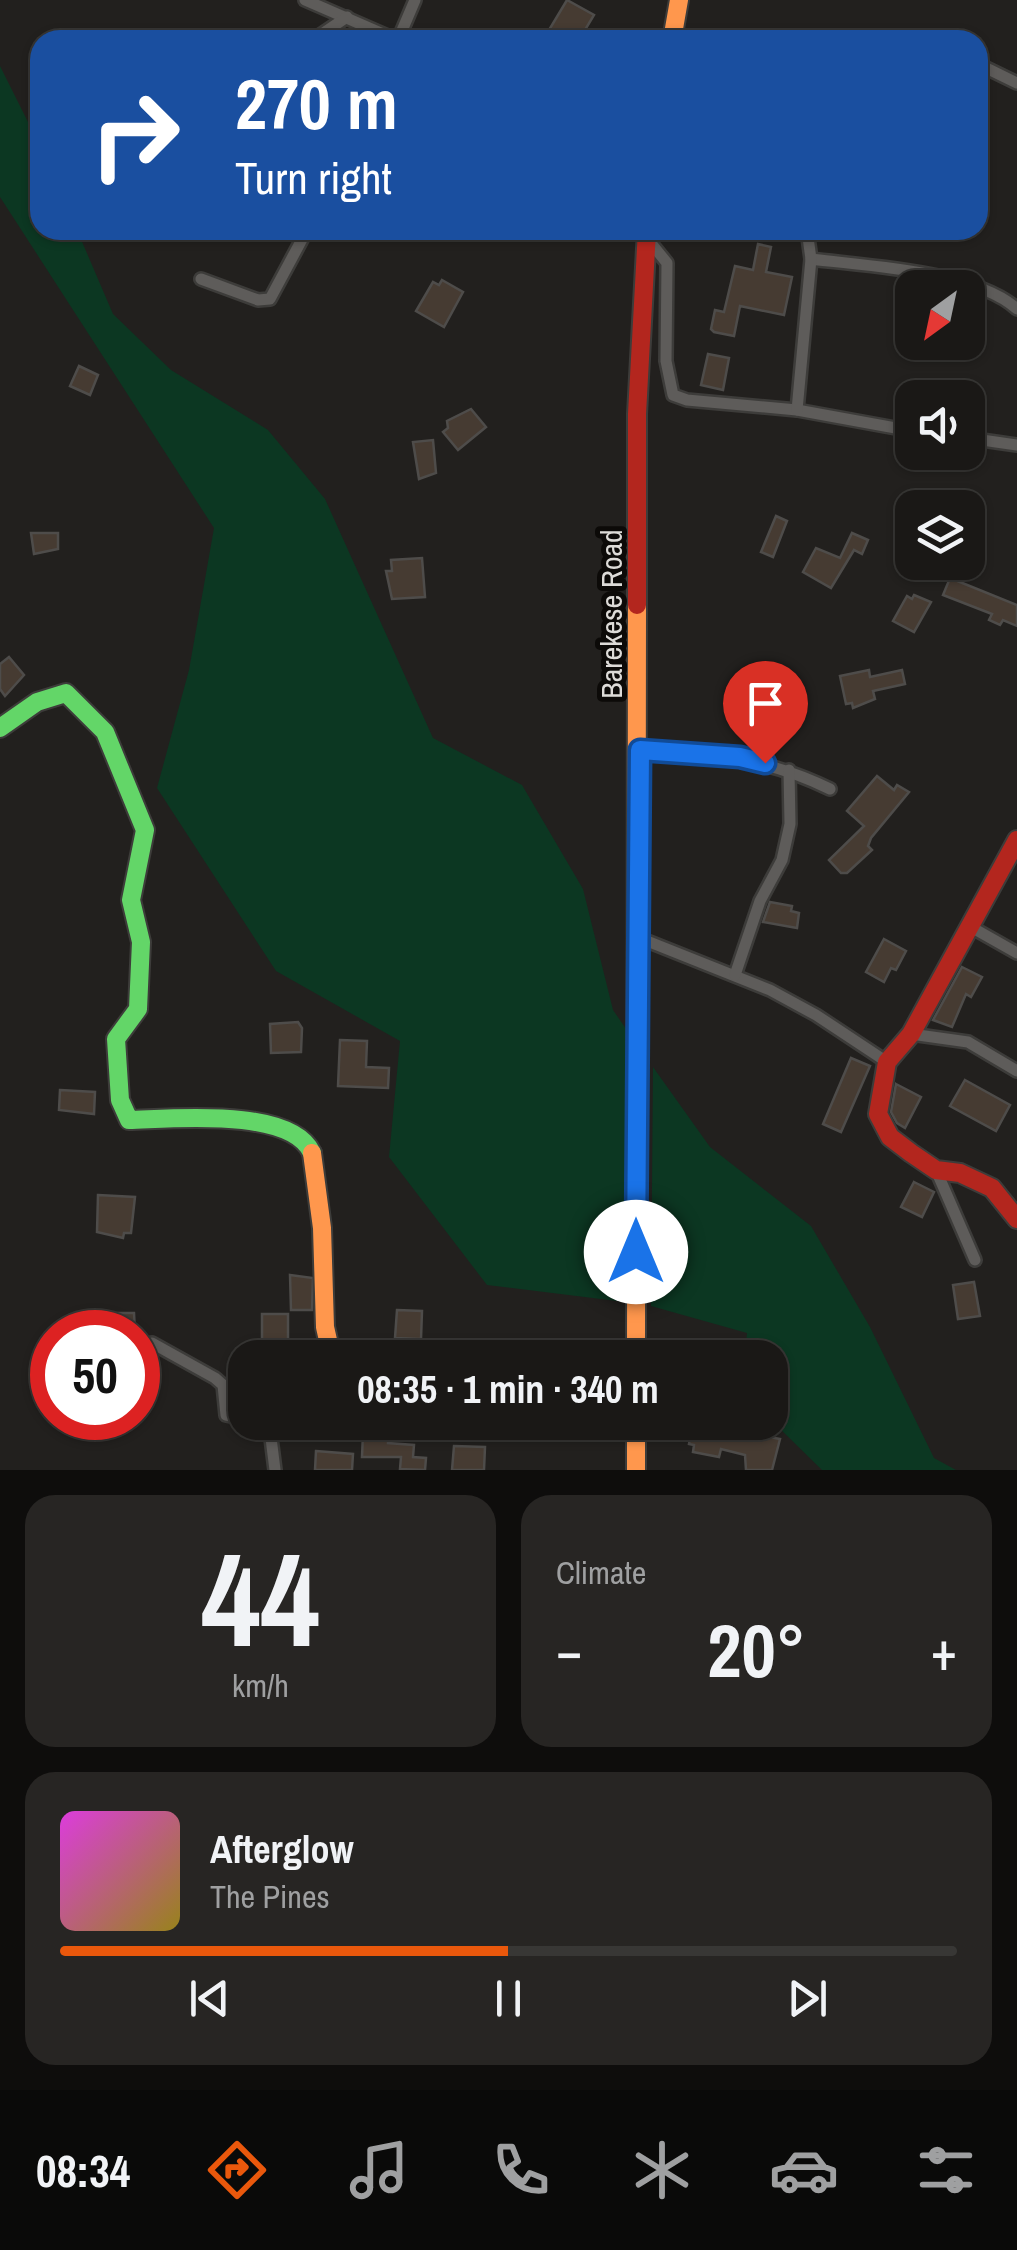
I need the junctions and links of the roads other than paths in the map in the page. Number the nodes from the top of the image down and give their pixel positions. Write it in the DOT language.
graph roads {
  1 [pos="305,0"];
  2 [pos="414,0"];
  3 [pos="679,0"];
  4 [pos="347,17"];
  5 [pos="328,30"];
  6 [pos="376,30"];
  7 [pos="402,30"];
  8 [pos="674,30"];
  9 [pos="988,69"];
  10 [pos="1017,83"];
  11 [pos="302,240"];
  12 [pos="647,240"];
  13 [pos="652,240"];
  14 [pos="808,240"];
  15 [pos="810,259"];
  16 [pos="201,279"];
  17 [pos="1017,309"];
  18 [pos="797,410"];
  19 [pos="895,429"];
  20 [pos="985,440"];
  21 [pos="1017,444"];
  22 [pos="0,728"];
  23 [pos="640,750"];
  24 [pos="790,770"];
  25 [pos="830,789"];
  26 [pos="1017,840"];
  27 [pos="970,927"];
  28 [pos="637,937"];
  29 [pos="1017,953"];
  30 [pos="735,975"];
  31 [pos="911,1034"];
  32 [pos="887,1062"];
  33 [pos="1017,1072"];
  34 [pos="936,1170"];
  35 [pos="1017,1220"];
  36 [pos="976,1260"];
  37 [pos="324,1340"];
  38 [pos="636,1340"];
  39 [pos="160,1347"];
  40 [pos="228,1416"];
  41 [pos="271,1440"];
  42 [pos="636,1440"];
  43 [pos="275,1470"];
  44 [pos="636,1470"];
  1 -- 4 [label="street"];
  2 -- 7 [label="street"];
  3 -- 8 [label="street"];
  4 -- 5 [label="street"];
  4 -- 6 [label="street"];
  9 -- 10 [label="street"];
  11 -- 16 [label="street"];
  12 -- 23 [label="street, Barekese Road"];
  13 -- 18 [label="street"];
  14 -- 15 [label="street"];
  15 -- 17 [label="street"];
  15 -- 18 [label="street"];
  18 -- 19 [label="street"];
  20 -- 21 [label="street"];
  22 -- 37 [label="street"];
  23 -- 24 [label="street"];
  23 -- 28 [label="street, Barekese Road"];
  24 -- 25 [label="street"];
  24 -- 30 [label="street"];
  26 -- 27 [label="street"];
  27 -- 29 [label="street"];
  27 -- 31 [label="street"];
  28 -- 30 [label="street"];
  28 -- 38 [label="street, Barekese Road"];
  30 -- 32 [label="street"];
  31 -- 32 [label="street"];
  31 -- 33 [label="street"];
  32 -- 34 [label="street"];
  34 -- 35 [label="street"];
  34 -- 36 [label="street"];
  39 -- 40 [label="street"];
  41 -- 43 [label="street"];
  42 -- 44 [label="street"];
}
